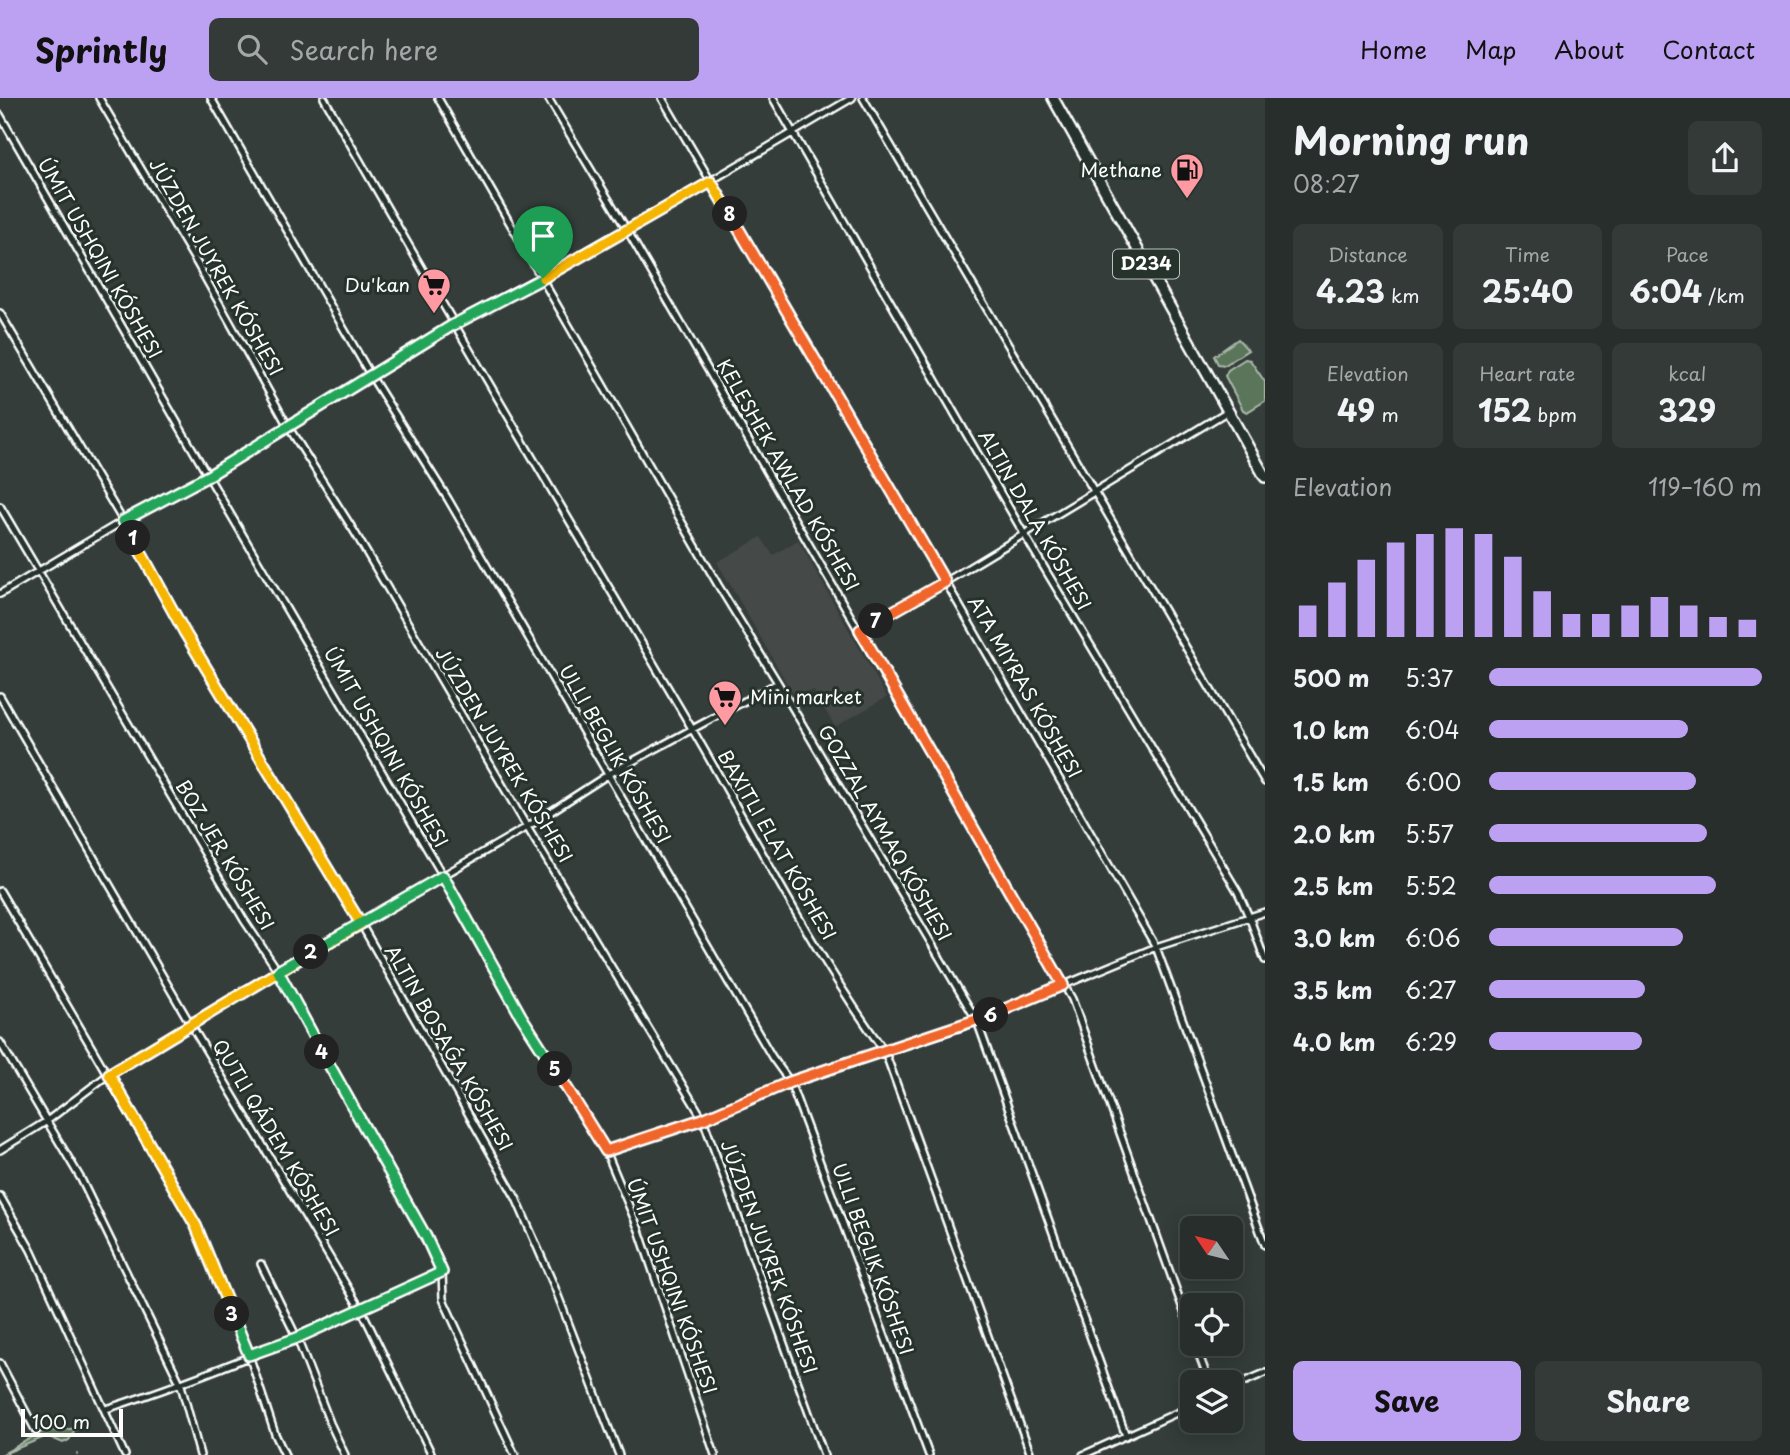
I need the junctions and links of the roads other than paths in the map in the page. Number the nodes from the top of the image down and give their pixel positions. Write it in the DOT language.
graph roads {
  1 [pos="99,98"];
  2 [pos="211,98"];
  3 [pos="324,98"];
  4 [pos="438,98"];
  5 [pos="548,98"];
  6 [pos="662,98"];
  7 [pos="773,98"];
  8 [pos="852,98"];
  9 [pos="863,98"];
  10 [pos="1053,98"];
  11 [pos="0,115"];
  12 [pos="793,132"];
  13 [pos="711,182"];
  14 [pos="627,230"];
  15 [pos="543,278"];
  16 [pos="0,313"];
  17 [pos="453,325"];
  18 [pos="371,376"];
  19 [pos="1228,411"];
  20 [pos="289,428"];
  21 [pos="208,476"];
  22 [pos="1265,477"];
  23 [pos="1095,492"];
  24 [pos="0,506"];
  25 [pos="123,521"];
  26 [pos="1024,534"];
  27 [pos="37,570"];
  28 [pos="945,582"];
  29 [pos="0,594"];
  30 [pos="860,630"];
  31 [pos="778,683"];
  32 [pos="0,696"];
  33 [pos="692,729"];
  34 [pos="609,774"];
  35 [pos="1265,782"];
  36 [pos="527,827"];
  37 [pos="443,876"];
  38 [pos="0,891"];
  39 [pos="1265,912"];
  40 [pos="1250,919"];
  41 [pos="361,924"];
  42 [pos="1156,947"];
  43 [pos="1265,960"];
  44 [pos="278,971"];
  45 [pos="1063,985"];
  46 [pos="977,1021"];
  47 [pos="191,1025"];
  48 [pos="0,1042"];
  49 [pos="885,1052"];
  50 [pos="109,1074"];
  51 [pos="790,1082"];
  52 [pos="703,1119"];
  53 [pos="47,1121"];
  54 [pos="0,1150"];
  55 [pos="606,1151"];
  56 [pos="0,1196"];
  57 [pos="1265,1245"];
  58 [pos="261,1264"];
  59 [pos="442,1272"];
  60 [pos="1180,1300"];
  61 [pos="360,1310"];
  62 [pos="297,1338"];
  63 [pos="249,1355"];
  64 [pos="0,1363"];
  65 [pos="1265,1373"];
  66 [pos="1243,1382"];
  67 [pos="181,1385"];
  68 [pos="106,1409"];
  69 [pos="1180,1411"];
  70 [pos="36,1431"];
  71 [pos="1126,1436"];
  72 [pos="125,1455"];
  73 [pos="200,1455"];
  74 [pos="285,1455"];
  75 [pos="345,1455"];
  76 [pos="432,1455"];
  77 [pos="515,1455"];
  78 [pos="619,1455"];
  79 [pos="715,1455"];
  80 [pos="824,1455"];
  81 [pos="929,1455"];
  82 [pos="1031,1455"];
  83 [pos="1083,1455"];
  1 -- 20 [label="street, JÚZDEN JUYREK KÓSHESI"];
  2 -- 18 [label="street"];
  3 -- 17 [label="street"];
  4 -- 15 [label="street, GOZZAL AYMAQ KÓSHESI"];
  5 -- 14 [label="street, KELESHEK AWLAD KÓSHESI"];
  6 -- 13 [label="street, ATA MIYRAS KÓSHESI"];
  7 -- 12 [label="street"];
  8 -- 12 [label="street"];
  9 -- 23 [label="street"];
  10 -- 19 [label="main road, D234"];
  11 -- 21 [label="street"];
  12 -- 13 [label="street"];
  12 -- 26 [label="street"];
  13 -- 14 [label="street"];
  13 -- 28 [label="street, ATA MIYRAS KÓSHESI"];
  14 -- 15 [label="street"];
  14 -- 30 [label="street, KELESHEK AWLAD KÓSHESI"];
  15 -- 17 [label="street"];
  15 -- 31 [label="street, GOZZAL AYMAQ KÓSHESI"];
  16 -- 25 [label="street"];
  17 -- 18 [label="street"];
  17 -- 33 [label="street"];
  18 -- 20 [label="street"];
  18 -- 34 [label="street"];
  19 -- 22 [label="main road, D234"];
  19 -- 23 [label="street"];
  20 -- 21 [label="street"];
  20 -- 36 [label="street, JÚZDEN JUYREK KÓSHESI"];
  21 -- 25 [label="street"];
  21 -- 37 [label="street"];
  23 -- 26 [label="street"];
  23 -- 35 [label="street"];
  24 -- 27 [label="street, BOZ JER KÓSHESI"];
  25 -- 27 [label="street"];
  25 -- 41 [label="street"];
  26 -- 28 [label="street"];
  26 -- 40 [label="street"];
  27 -- 29 [label="street"];
  27 -- 44 [label="street, BOZ JER KÓSHESI"];
  28 -- 30 [label="street"];
  28 -- 42 [label="street, ATA MIYRAS KÓSHESI"];
  30 -- 45 [label="street, KELESHEK AWLAD KÓSHESI"];
  31 -- 33 [label="street"];
  31 -- 46 [label="street, GOZZAL AYMAQ KÓSHESI"];
  32 -- 47 [label="street"];
  33 -- 34 [label="street"];
  33 -- 49 [label="street"];
  34 -- 36 [label="street"];
  34 -- 51 [label="street"];
  36 -- 37 [label="street"];
  36 -- 52 [label="street, JÚZDEN JUYREK KÓSHESI"];
  37 -- 41 [label="street"];
  37 -- 55 [label="street"];
  38 -- 50 [label="street"];
  39 -- 40 [label="street"];
  40 -- 42 [label="street"];
  40 -- 43 [label="street"];
  41 -- 44 [label="street"];
  41 -- 78 [label="street"];
  42 -- 45 [label="street"];
  42 -- 57 [label="street, ATA MIYRAS KÓSHESI"];
  44 -- 47 [label="street"];
  44 -- 59 [label="street, BOZ JER KÓSHESI"];
  45 -- 46 [label="street"];
  45 -- 60 [label="street, KELESHEK AWLAD KÓSHESI"];
  46 -- 49 [label="street"];
  46 -- 71 [label="street, GOZZAL AYMAQ KÓSHESI"];
  47 -- 50 [label="street"];
  47 -- 61 [label="street"];
  48 -- 53 [label="street"];
  49 -- 51 [label="street"];
  49 -- 82 [label="street"];
  50 -- 53 [label="street"];
  50 -- 63 [label="street"];
  51 -- 52 [label="street"];
  51 -- 81 [label="street"];
  52 -- 55 [label="street"];
  52 -- 80 [label="street, JÚZDEN JUYREK KÓSHESI"];
  53 -- 54 [label="street"];
  53 -- 67 [label="street"];
  55 -- 79 [label="street"];
  56 -- 68 [label="street"];
  58 -- 62 [label="street"];
  59 -- 61 [label="street"];
  59 -- 77 [label="street, BOZ JER KÓSHESI"];
  61 -- 62 [label="street"];
  61 -- 76 [label="street"];
  62 -- 63 [label="street"];
  62 -- 75 [label="street"];
  63 -- 67 [label="street"];
  63 -- 74 [label="street"];
  64 -- 70 [label="street"];
  65 -- 66 [label="street"];
  67 -- 68 [label="street"];
  67 -- 73 [label="street"];
  68 -- 72 [label="street"];
  69 -- 71 [label="street"];
  71 -- 83 [label="street"];
}
